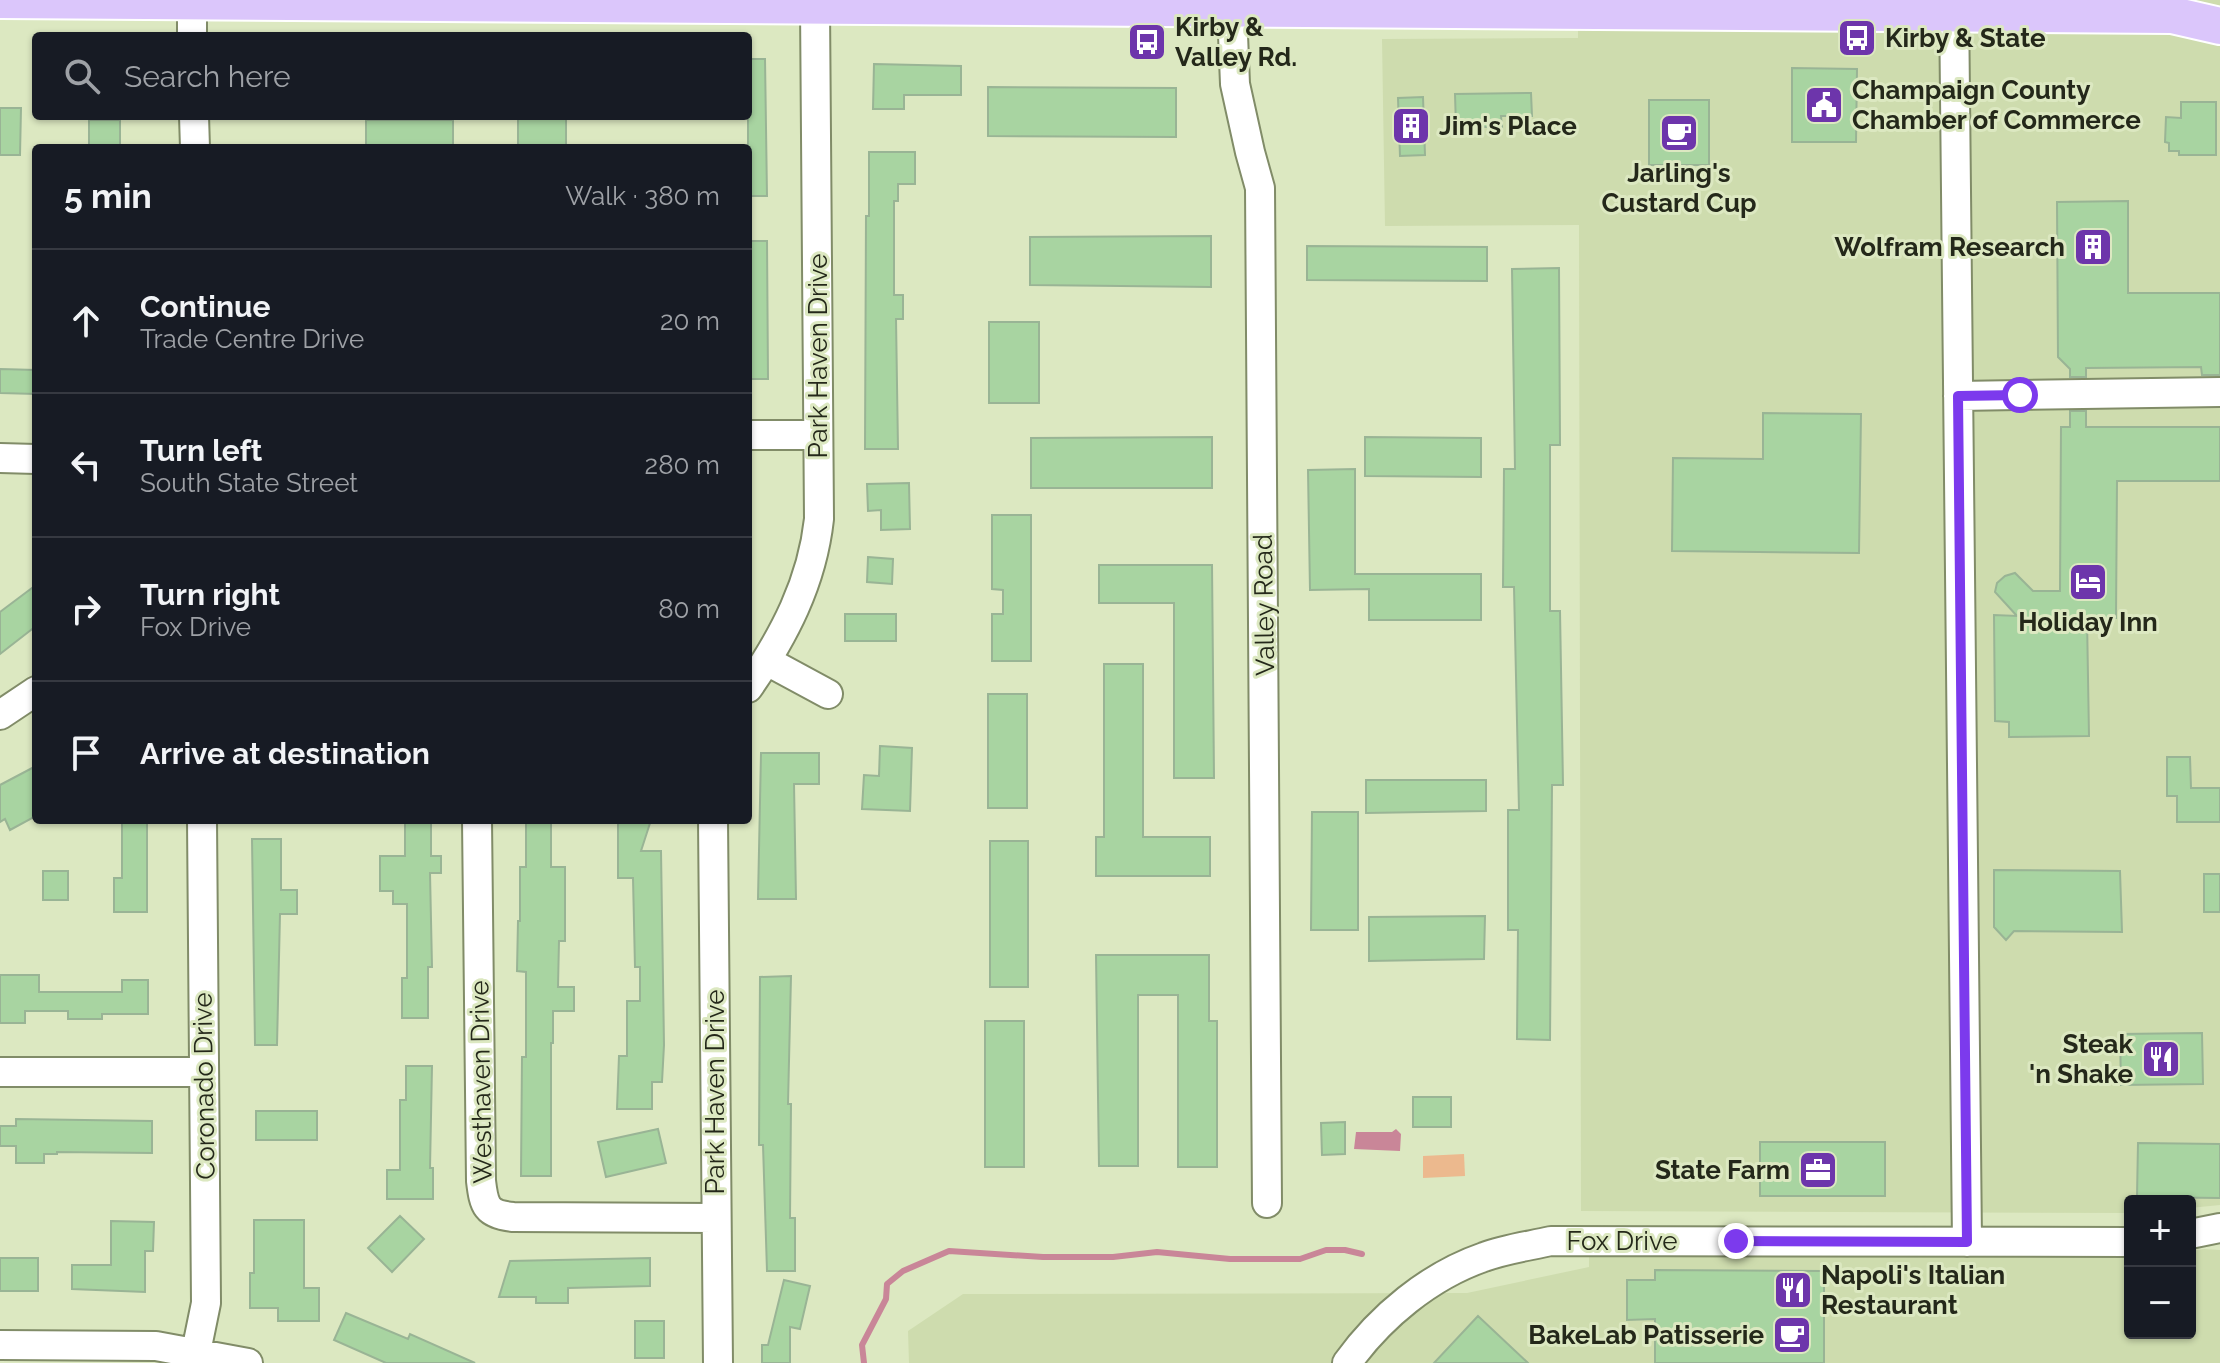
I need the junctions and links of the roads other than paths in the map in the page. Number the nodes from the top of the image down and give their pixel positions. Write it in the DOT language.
graph roads {
  1 [pos="1,0"];
  2 [pos="544,2"];
  3 [pos="2220,3"];
  4 [pos="1395,6"];
  5 [pos="815,7"];
  6 [pos="1954,7"];
  7 [pos="209,10"];
  8 [pos="1232,10"];
  9 [pos="2172,15"];
  10 [pos="2220,26"];
  11 [pos="194,120"];
  12 [pos="195,144"];
  13 [pos="2220,392"];
  14 [pos="1958,396"];
  15 [pos="752,435"];
  16 [pos="818,435"];
  17 [pos="0,458"];
  18 [pos="32,459"];
  19 [pos="767,661"];
  20 [pos="752,682"];
  21 [pos="32,694"];
  22 [pos="828,694"];
  23 [pos="0,715"];
  24 [pos="202,824"];
  25 [pos="477,824"];
  26 [pos="713,824"];
  27 [pos="0,1072"];
  28 [pos="202,1072"];
  29 [pos="1267,1203"];
  30 [pos="715,1218"];
  31 [pos="2220,1228"];
  32 [pos="2196,1233"];
  33 [pos="1967,1242"];
  34 [pos="2124,1242"];
  35 [pos="13,1351"];
  36 [pos="196,1352"];
  37 [pos="248,1363"];
  38 [pos="718,1363"];
  39 [pos="1347,1363"];
  1 -- 7 [label="main road"];
  2 -- 5 [label="main road"];
  2 -- 7 [label="main road"];
  3 -- 9 [label="main road"];
  4 -- 6 [label="main road"];
  4 -- 8 [label="main road"];
  5 -- 8 [label="main road"];
  5 -- 16 [label="street, Park Haven Drive"];
  6 -- 9 [label="main road"];
  6 -- 14 [label="street"];
  8 -- 29 [label="street, Valley Road"];
  9 -- 10 [label="main road"];
  11 -- 12 [label="street"];
  13 -- 14 [label="street"];
  14 -- 33 [label="street"];
  15 -- 16 [label="street"];
  16 -- 19 [label="street, Park Haven Drive"];
  17 -- 18 [label="street"];
  19 -- 20 [label="street, Park Haven Drive"];
  19 -- 22 [label="street"];
  21 -- 23 [label="street"];
  24 -- 28 [label="street, Coronado Drive"];
  25 -- 30 [label="street, Westhaven Drive"];
  26 -- 30 [label="street, Park Haven Drive"];
  27 -- 28 [label="street"];
  28 -- 36 [label="street, Coronado Drive"];
  30 -- 38 [label="street, Park Haven Drive"];
  31 -- 32 [label="street"];
  33 -- 34 [label="street, Fox Drive"];
  33 -- 39 [label="street, Fox Drive"];
  35 -- 36 [label="street"];
  36 -- 37 [label="street"];
}
